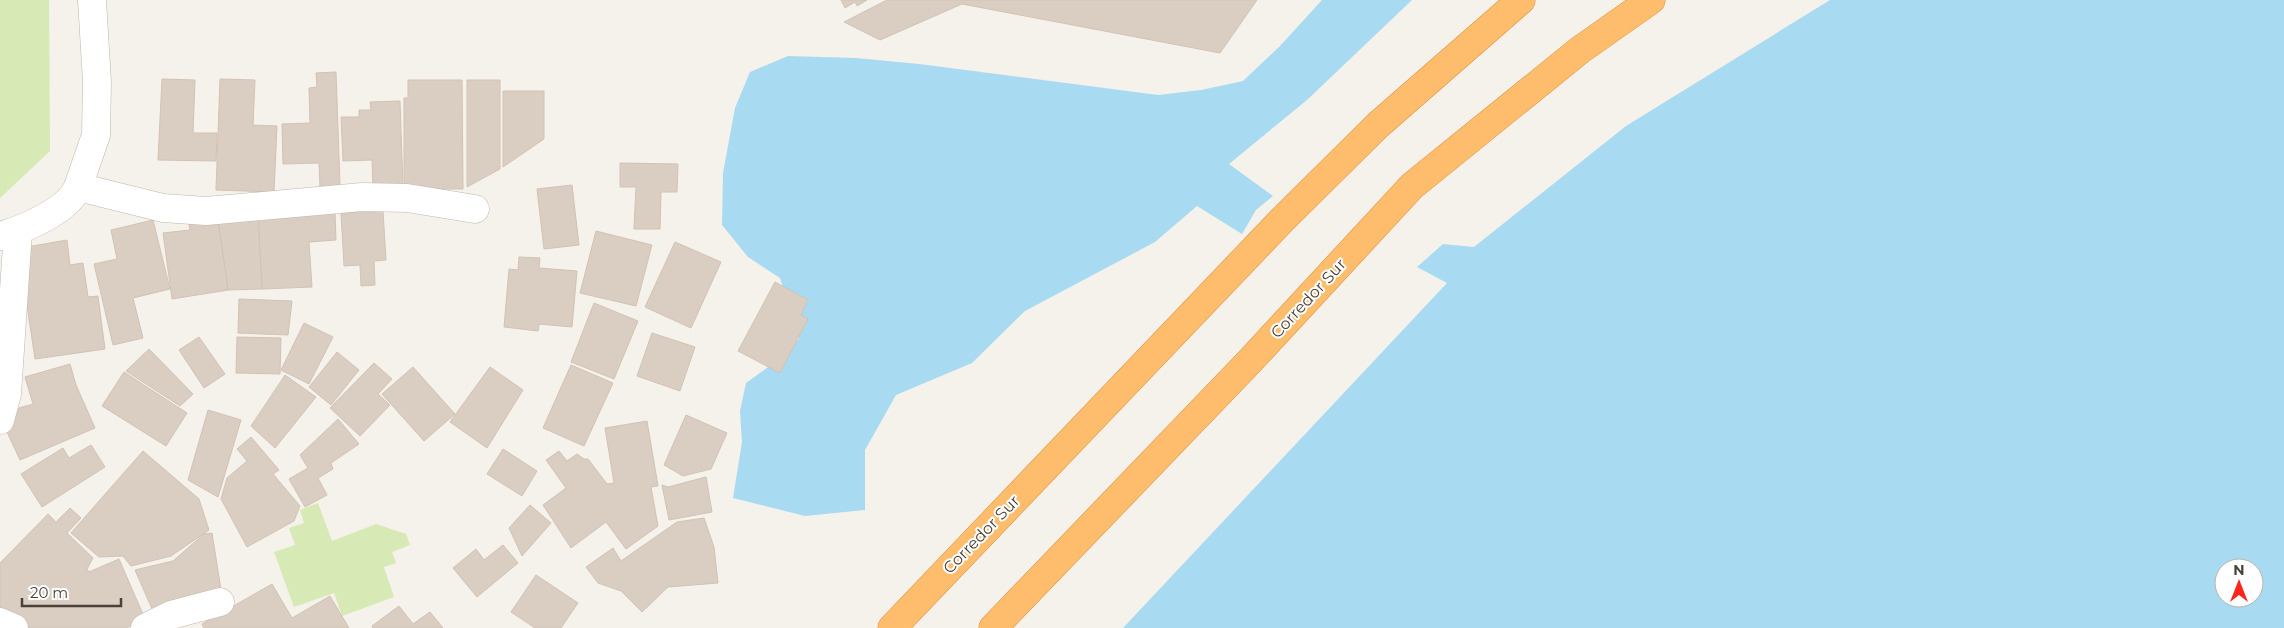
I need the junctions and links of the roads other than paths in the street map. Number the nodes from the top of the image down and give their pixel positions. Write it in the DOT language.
graph roads {
  1 [pos="92,0"];
  2 [pos="1521,0"];
  3 [pos="1651,0"];
  4 [pos="78,187"];
  5 [pos="475,209"];
  6 [pos="9,233"];
  7 [pos="0,420"];
  8 [pos="220,602"];
  9 [pos="0,622"];
  10 [pos="14,628"];
  11 [pos="145,628"];
  12 [pos="892,628"];
  13 [pos="993,628"];
  1 -- 4 [label="street"];
  2 -- 12 [label="highway, Corredor Sur"];
  3 -- 13 [label="highway, Corredor Sur"];
  4 -- 5 [label="street"];
  4 -- 6 [label="street"];
  6 -- 7 [label="street"];
  8 -- 11 [label="street"];
  9 -- 10 [label="street"];
}
